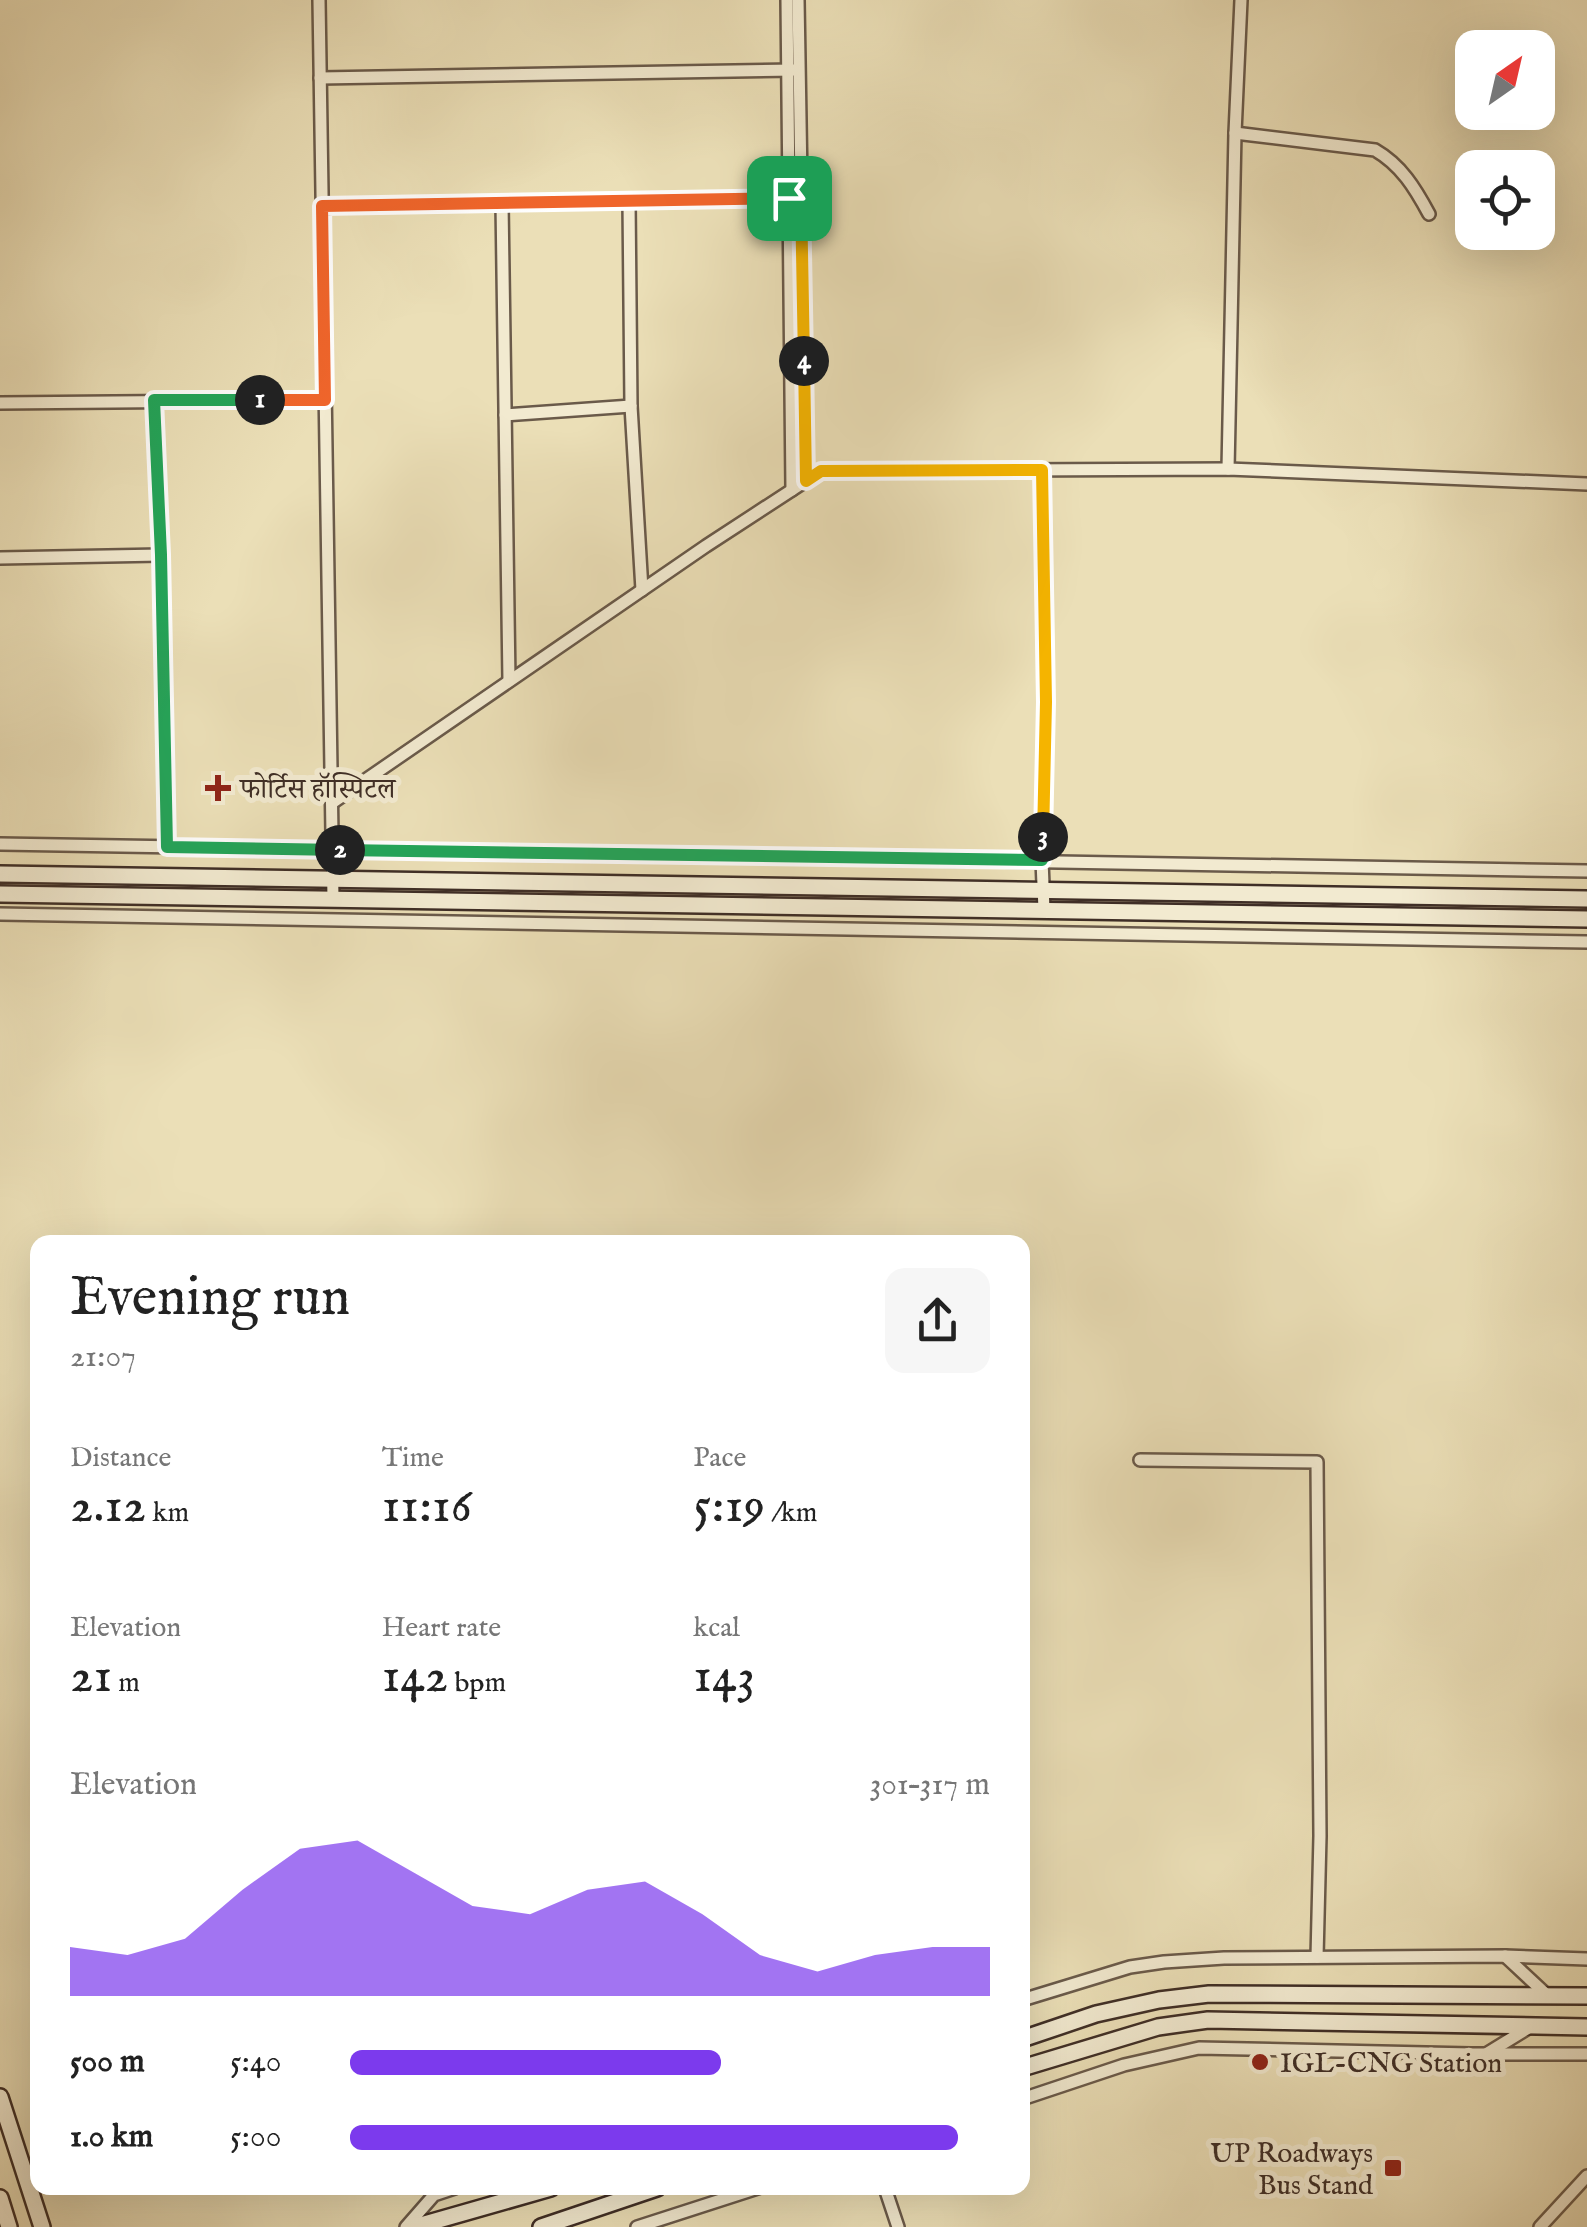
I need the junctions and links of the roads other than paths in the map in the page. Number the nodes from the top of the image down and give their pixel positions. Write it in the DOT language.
graph roads {
  1 [pos="319,0"];
  2 [pos="786,0"];
  3 [pos="798,0"];
  4 [pos="1241,0"];
  5 [pos="793,70"];
  6 [pos="320,78"];
  7 [pos="1236,133"];
  8 [pos="795,198"];
  9 [pos="629,201"];
  10 [pos="502,203"];
  11 [pos="322,206"];
  12 [pos="1429,214"];
  13 [pos="154,400"];
  14 [pos="325,400"];
  15 [pos="0,403"];
  16 [pos="631,406"];
  17 [pos="506,415"];
  18 [pos="1042,470"];
  19 [pos="1228,470"];
  20 [pos="806,481"];
  21 [pos="1587,484"];
  22 [pos="792,490"];
  23 [pos="161,555"];
  24 [pos="0,558"];
  25 [pos="642,590"];
  26 [pos="509,681"];
  27 [pos="332,803"];
  28 [pos="0,844"];
  29 [pos="167,847"];
  30 [pos="332,850"];
  31 [pos="1042,860"];
  32 [pos="1587,870"];
  33 [pos="0,874"];
  34 [pos="333,879"];
  35 [pos="1044,890"];
  36 [pos="0,894"];
  37 [pos="1587,898"];
  38 [pos="333,899"];
  39 [pos="1044,910"];
  40 [pos="0,914"];
  41 [pos="1587,918"];
  42 [pos="1587,942"];
  43 [pos="1140,1460"];
  44 [pos="1506,1956"];
  45 [pos="1317,1958"];
  46 [pos="1587,1959"];
  47 [pos="1548,1996"];
  48 [pos="1587,1996"];
  49 [pos="1030,1998"];
  50 [pos="1533,2025"];
  51 [pos="1587,2026"];
  52 [pos="1030,2036"];
  53 [pos="1587,2054"];
  54 [pos="1485,2055"];
  55 [pos="1030,2066"];
  56 [pos="0,2097"];
  57 [pos="1030,2097"];
  58 [pos="1587,2176"];
  59 [pos="30,2190"];
  60 [pos="32,2195"];
  61 [pos="434,2195"];
  62 [pos="526,2195"];
  63 [pos="637,2195"];
  64 [pos="736,2195"];
  65 [pos="887,2195"];
  66 [pos="0,2198"];
  67 [pos="9,2227"];
  68 [pos="42,2227"];
  69 [pos="410,2227"];
  70 [pos="541,2227"];
  71 [pos="638,2227"];
  72 [pos="898,2227"];
  73 [pos="1540,2227"];
  1 -- 6 [label="street"];
  2 -- 5 [label="street"];
  3 -- 5 [label="street"];
  4 -- 7 [label="street"];
  5 -- 6 [label="street"];
  5 -- 8 [label="street"];
  6 -- 11 [label="street"];
  7 -- 12 [label="street"];
  7 -- 19 [label="street"];
  8 -- 9 [label="street"];
  8 -- 20 [label="street"];
  8 -- 22 [label="street"];
  9 -- 10 [label="street"];
  9 -- 16 [label="street"];
  10 -- 11 [label="street"];
  10 -- 17 [label="street"];
  11 -- 14 [label="street"];
  13 -- 14 [label="street"];
  13 -- 15 [label="street"];
  13 -- 23 [label="street"];
  14 -- 27 [label="street"];
  16 -- 17 [label="street"];
  16 -- 25 [label="street"];
  17 -- 26 [label="street"];
  18 -- 19 [label="street"];
  18 -- 20 [label="street"];
  18 -- 31 [label="street"];
  19 -- 21 [label="street"];
  20 -- 22 [label="street"];
  22 -- 25 [label="street"];
  23 -- 24 [label="street"];
  23 -- 29 [label="street"];
  25 -- 26 [label="street"];
  26 -- 27 [label="street"];
  27 -- 30 [label="street"];
  28 -- 29 [label="street"];
  29 -- 30 [label="street"];
  30 -- 31 [label="street"];
  30 -- 34 [label="street"];
  31 -- 32 [label="street"];
  31 -- 35 [label="street"];
  33 -- 34 [label="street"];
  34 -- 35 [label="street"];
  34 -- 38 [label="street"];
  35 -- 37 [label="street"];
  35 -- 39 [label="street"];
  36 -- 38 [label="street"];
  38 -- 39 [label="street"];
  39 -- 41 [label="street"];
  40 -- 42 [label="street"];
  43 -- 45 [label="street"];
  44 -- 45 [label="street"];
  44 -- 46 [label="street"];
  44 -- 47 [label="street"];
  45 -- 49 [label="street"];
  47 -- 48 [label="street"];
  47 -- 52 [label="street"];
  50 -- 51 [label="street"];
  50 -- 54 [label="street"];
  50 -- 55 [label="street"];
  53 -- 54 [label="street"];
  54 -- 57 [label="street"];
  56 -- 59 [label="street"];
  58 -- 73 [label="street"];
  60 -- 68 [label="street"];
  61 -- 69 [label="street"];
  62 -- 69 [label="street"];
  63 -- 70 [label="street"];
  64 -- 71 [label="street"];
  65 -- 72 [label="street"];
  66 -- 67 [label="street"];
}
